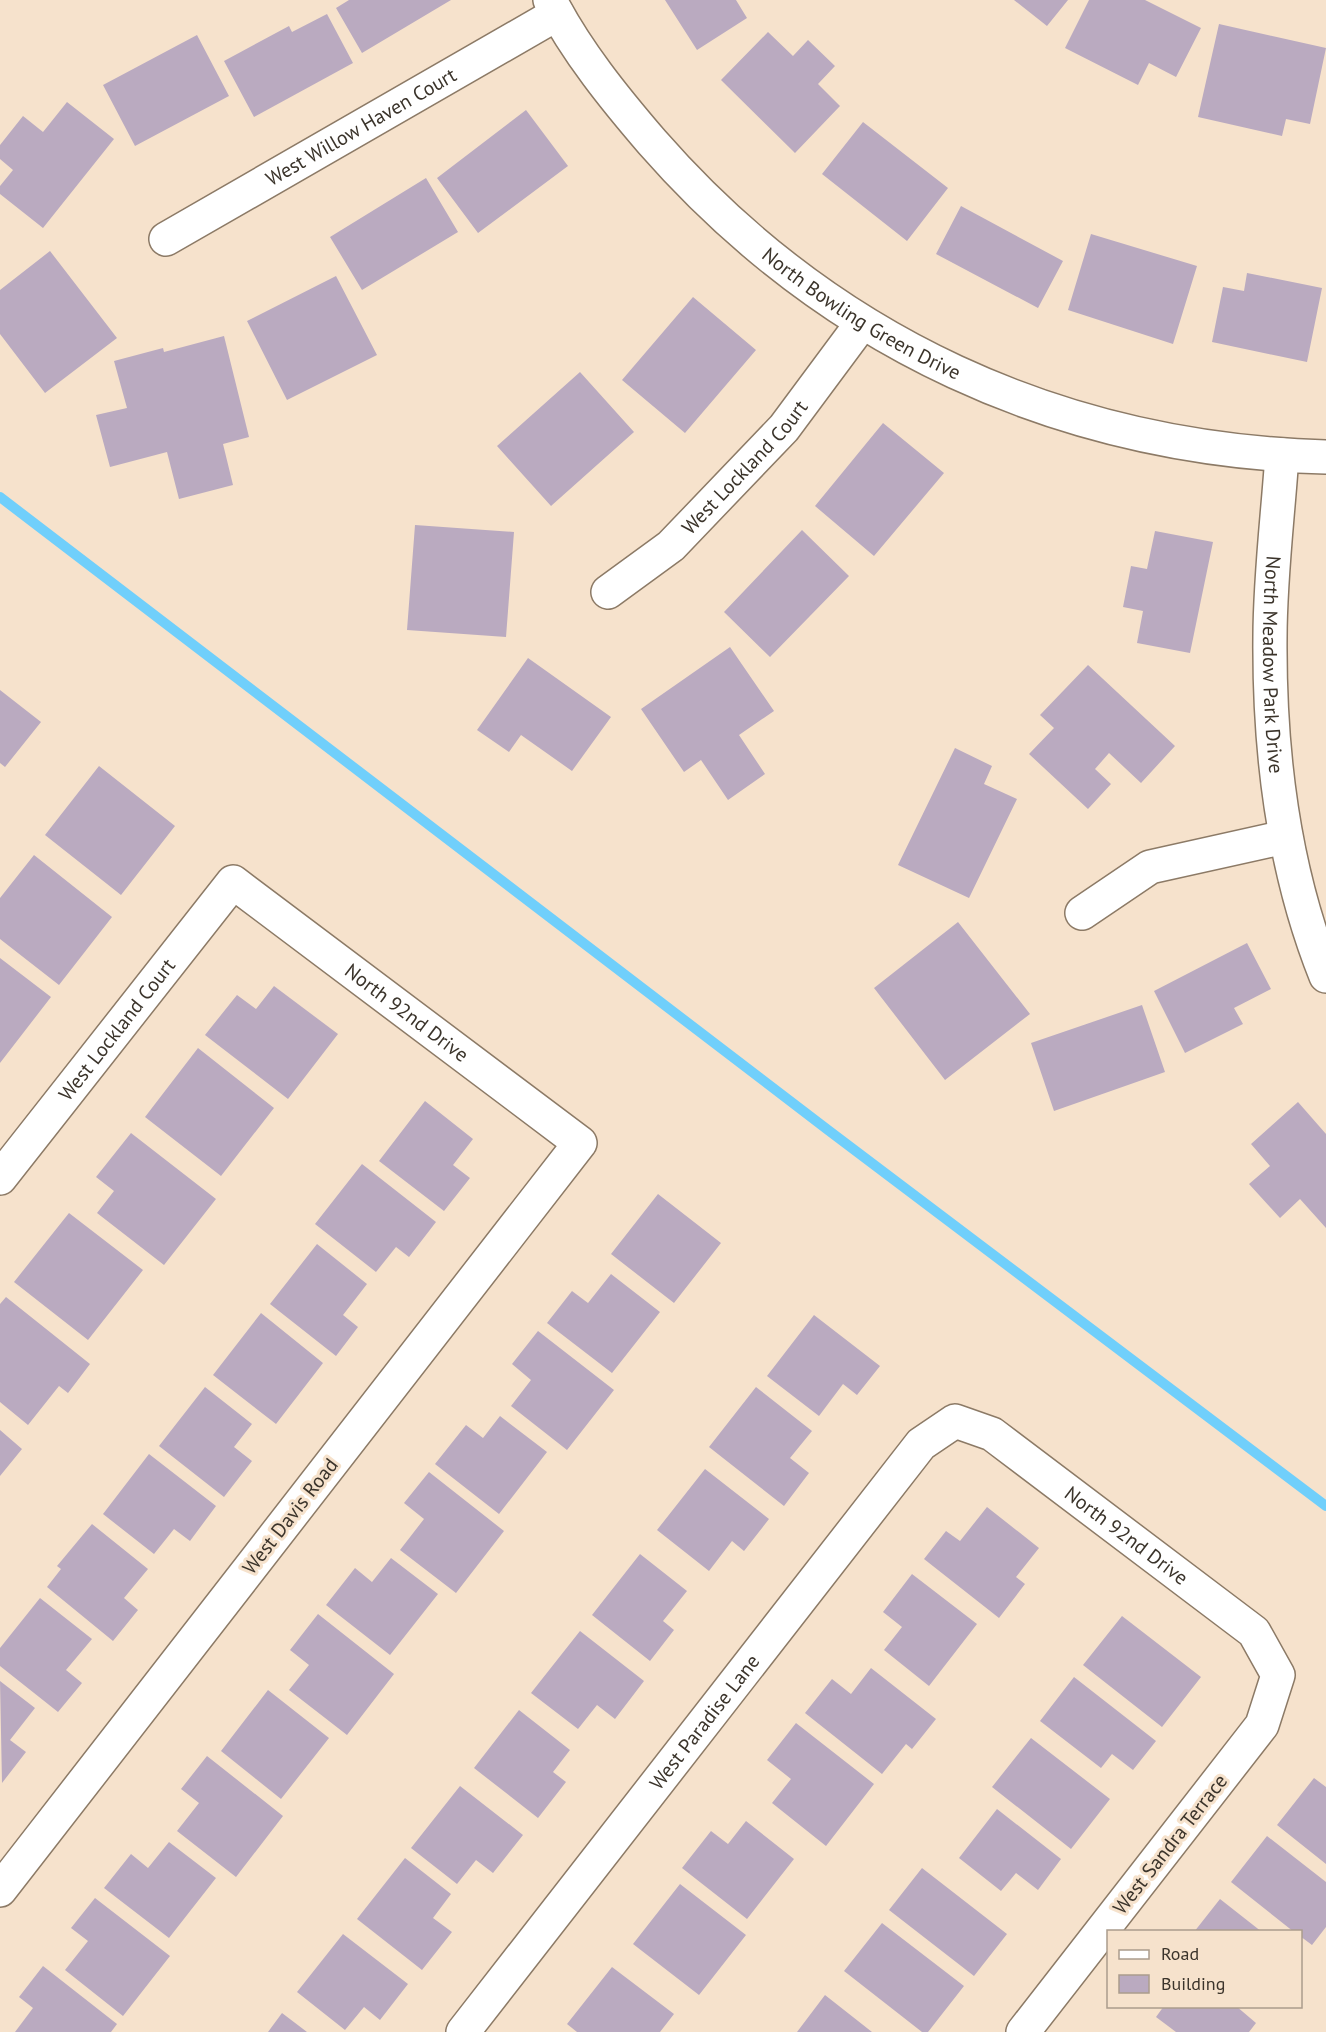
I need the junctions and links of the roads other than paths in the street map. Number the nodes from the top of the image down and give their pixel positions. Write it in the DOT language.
graph roads {
  1 [pos="553,7"];
  2 [pos="166,239"];
  3 [pos="862,323"];
  4 [pos="1282,455"];
  5 [pos="1326,457"];
  6 [pos="608,592"];
  7 [pos="1285,837"];
  8 [pos="233,882"];
  9 [pos="1082,913"];
  10 [pos="1326,976"];
  11 [pos="580,1143"];
  12 [pos="0,1178"];
  13 [pos="955,1421"];
  14 [pos="1278,1675"];
  15 [pos="0,1890"];
  16 [pos="463,2032"];
  17 [pos="1023,2032"];
  1 -- 2 [label="street, West Willow Haven Court"];
  1 -- 3 [label="street, North Bowling Green Drive"];
  3 -- 4 [label="street, North Bowling Green Drive"];
  3 -- 6 [label="street, West Lockland Court"];
  4 -- 5 [label="street, North Bowling Green Drive"];
  4 -- 7 [label="street, North Meadow Park Drive"];
  7 -- 9 [label="street"];
  7 -- 10 [label="street, North Meadow Park Drive"];
  8 -- 11 [label="street, North 92nd Drive"];
  8 -- 12 [label="street, West Lockland Court"];
  11 -- 15 [label="street, West Davis Road"];
  13 -- 14 [label="street, North 92nd Drive"];
  13 -- 16 [label="street, West Paradise Lane"];
  14 -- 17 [label="street, West Sandra Terrace"];
}
